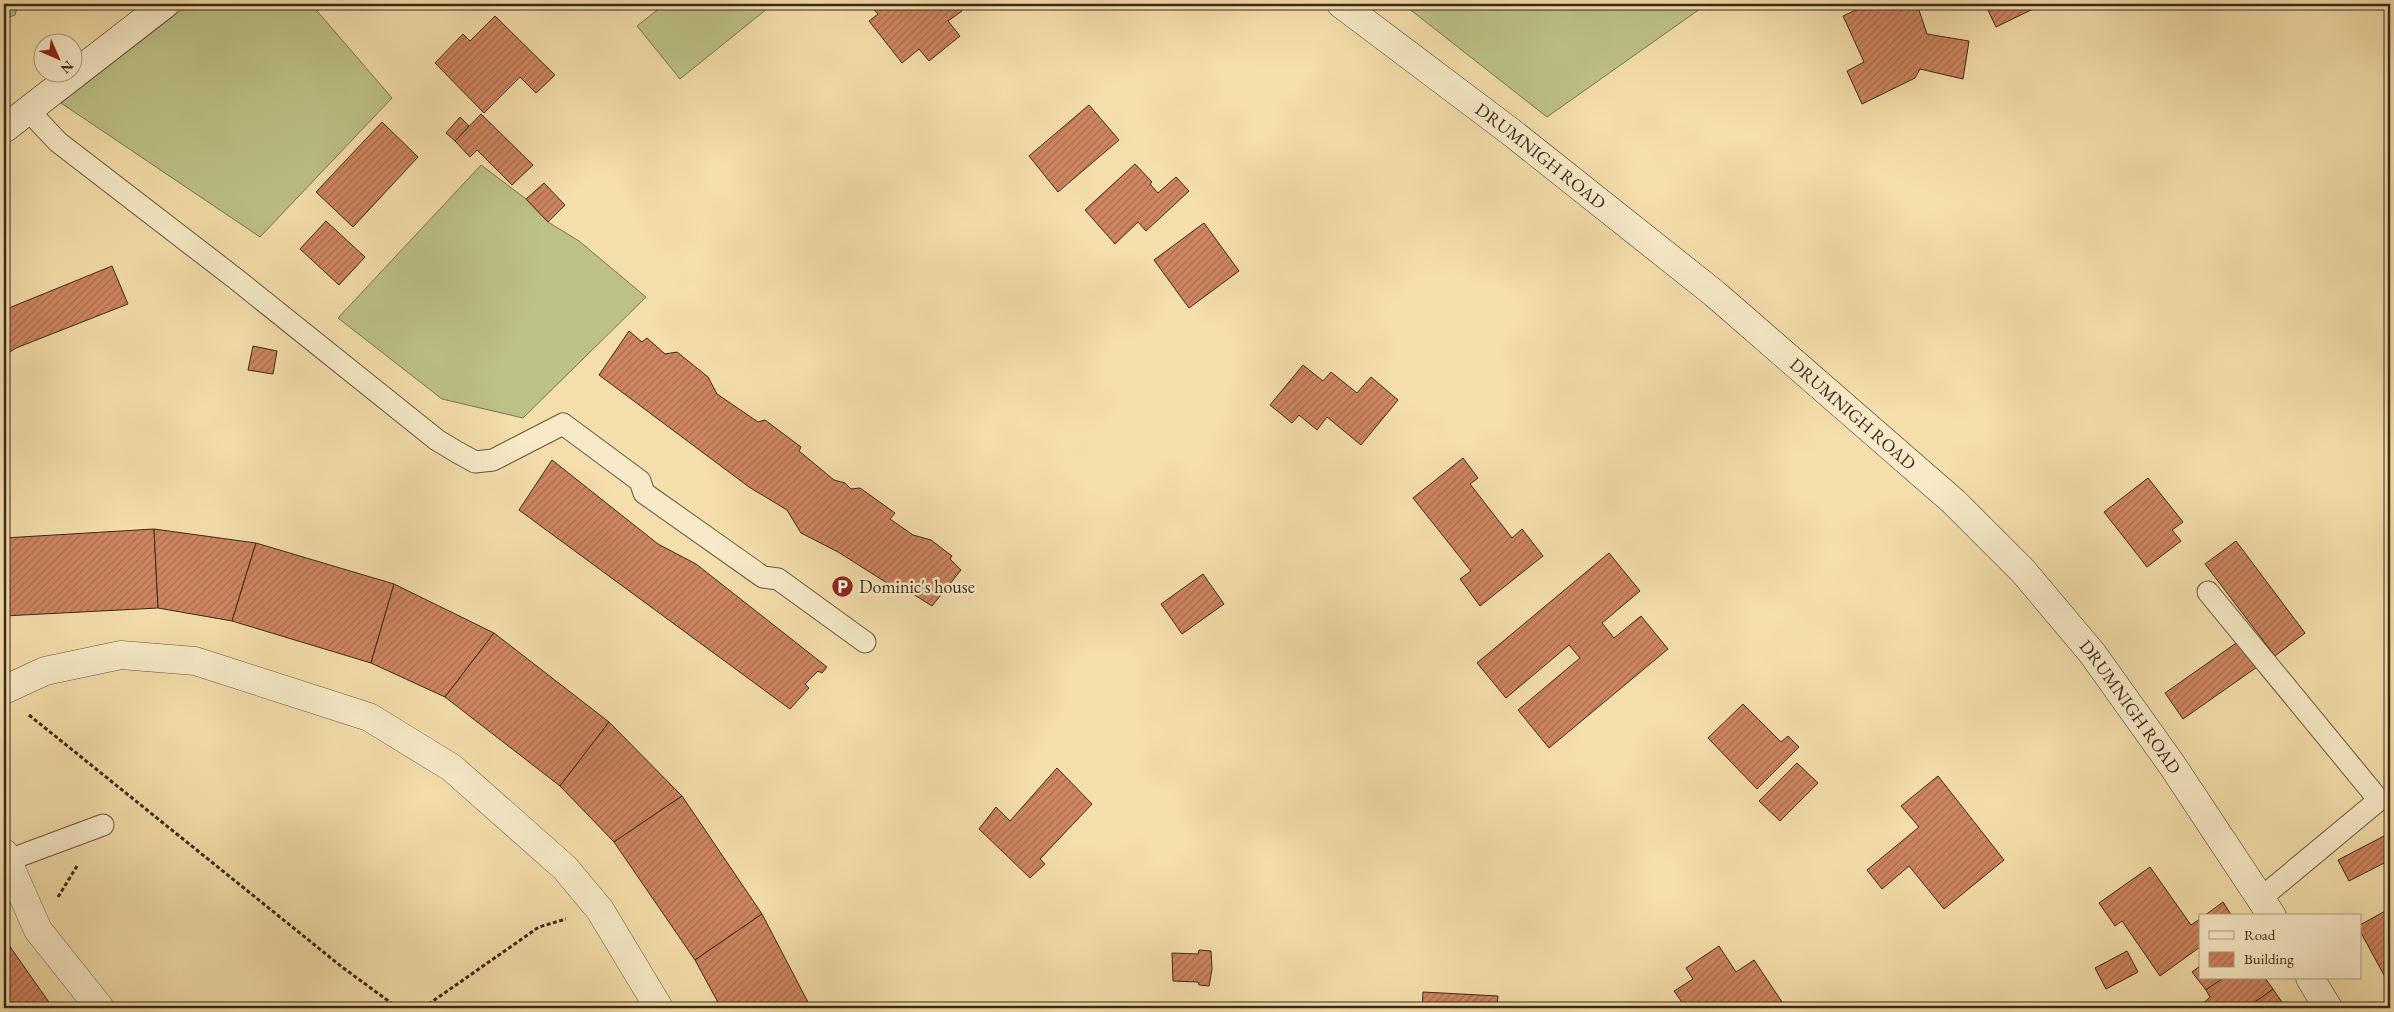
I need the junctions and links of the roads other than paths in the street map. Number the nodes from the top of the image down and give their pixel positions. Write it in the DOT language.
graph roads {
  1 [pos="165,4"];
  2 [pos="1341,4"];
  3 [pos="27,109"];
  4 [pos="4,129"];
  5 [pos="2208,592"];
  6 [pos="865,642"];
  7 [pos="12,700"];
  8 [pos="103,825"];
  9 [pos="5,857"];
  10 [pos="2267,907"];
  11 [pos="2311,980"];
  12 [pos="100,1008"];
  13 [pos="659,1008"];
  14 [pos="2328,1008"];
  1 -- 3 [label="main road"];
  2 -- 10 [label="main road, DRUMNIGH ROAD"];
  3 -- 4 [label="main road"];
  3 -- 6 [label="lane"];
  5 -- 10 [label="lane"];
  7 -- 13 [label="main road"];
  8 -- 9 [label="lane"];
  9 -- 12 [label="main road"];
  11 -- 14 [label="main road"];
}
